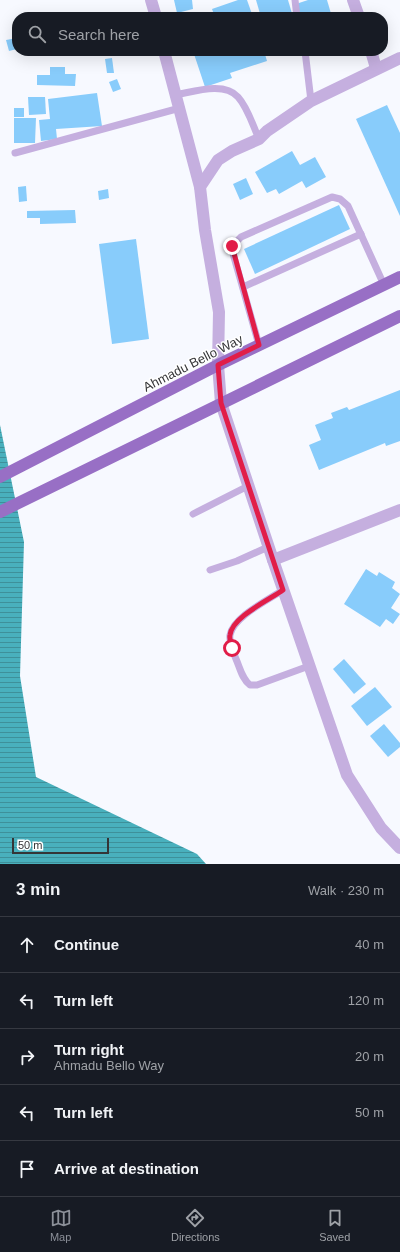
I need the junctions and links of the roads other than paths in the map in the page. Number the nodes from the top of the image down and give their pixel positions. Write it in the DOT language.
graph roads {
  1 [pos="151,0"];
  2 [pos="295,0"];
  3 [pos="353,0"];
  4 [pos="155,12"];
  5 [pos="296,12"];
  6 [pos="357,12"];
  7 [pos="165,56"];
  8 [pos="306,56"];
  9 [pos="372,56"];
  10 [pos="400,58"];
  11 [pos="376,68"];
  12 [pos="175,95"];
  13 [pos="311,101"];
  14 [pos="180,108"];
  15 [pos="259,139"];
  16 [pos="15,153"];
  17 [pos="200,187"];
  18 [pos="361,234"];
  19 [pos="400,277"];
  20 [pos="384,285"];
  21 [pos="243,287"];
  22 [pos="400,316"];
  23 [pos="259,345"];
  24 [pos="218,365"];
  25 [pos="221,403"];
  26 [pos="0,477"];
  27 [pos="248,486"];
  28 [pos="400,510"];
  29 [pos="0,512"];
  30 [pos="193,514"];
  31 [pos="268,547"];
  32 [pos="273,560"];
  33 [pos="210,570"];
  34 [pos="283,590"];
  35 [pos="309,666"];
  36 [pos="400,848"];
  1 -- 4 [label="street"];
  2 -- 5 [label="lane"];
  3 -- 6 [label="street"];
  7 -- 12 [label="street"];
  8 -- 13 [label="lane"];
  9 -- 11 [label="street"];
  10 -- 11 [label="street"];
  11 -- 13 [label="street"];
  12 -- 14 [label="street"];
  12 -- 15 [label="lane"];
  13 -- 15 [label="street"];
  14 -- 16 [label="lane"];
  14 -- 17 [label="street"];
  15 -- 17 [label="street"];
  17 -- 24 [label="street"];
  18 -- 20 [label="lane"];
  18 -- 21 [label="lane"];
  18 -- 21 [label="lane"];
  19 -- 20 [label="main road, Ahmadu Bello Way"];
  20 -- 23 [label="main road, Ahmadu Bello Way"];
  21 -- 23 [label="lane"];
  22 -- 25 [label="main road"];
  23 -- 24 [label="main road, Ahmadu Bello Way"];
  24 -- 25 [label="street"];
  24 -- 26 [label="main road, Ahmadu Bello Way"];
  25 -- 27 [label="street"];
  25 -- 29 [label="main road"];
  27 -- 30 [label="lane"];
  27 -- 31 [label="street"];
  28 -- 32 [label="street"];
  31 -- 32 [label="street"];
  31 -- 33 [label="lane"];
  32 -- 34 [label="street"];
  34 -- 35 [label="street"];
  34 -- 35 [label="lane"];
  35 -- 36 [label="street"];
}
